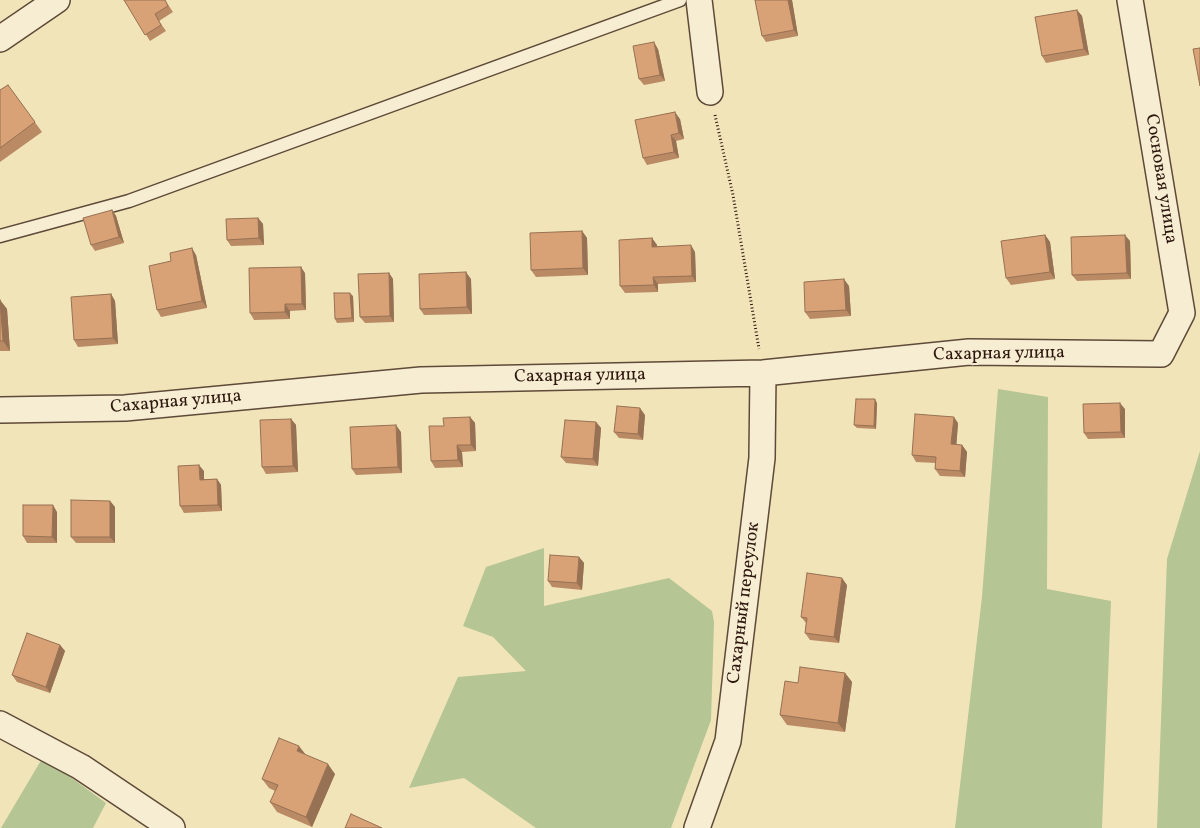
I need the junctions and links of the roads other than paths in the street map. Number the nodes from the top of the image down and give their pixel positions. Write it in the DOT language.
graph roads {
  1 [pos="57,0"];
  2 [pos="680,0"];
  3 [pos="699,0"];
  4 [pos="1130,0"];
  5 [pos="0,39"];
  6 [pos="710,92"];
  7 [pos="0,236"];
  8 [pos="1161,354"];
  9 [pos="763,373"];
  10 [pos="0,410"];
  11 [pos="0,724"];
  12 [pos="172,828"];
  13 [pos="697,828"];
  1 -- 5 [label="street"];
  2 -- 7 [label="lane"];
  3 -- 6 [label="street"];
  4 -- 8 [label="street, Сосновая улица"];
  8 -- 9 [label="street, Сахарная улица"];
  9 -- 10 [label="street, Сахарная улица"];
  9 -- 13 [label="street, Сахарный переулок"];
  11 -- 12 [label="street"];
}
